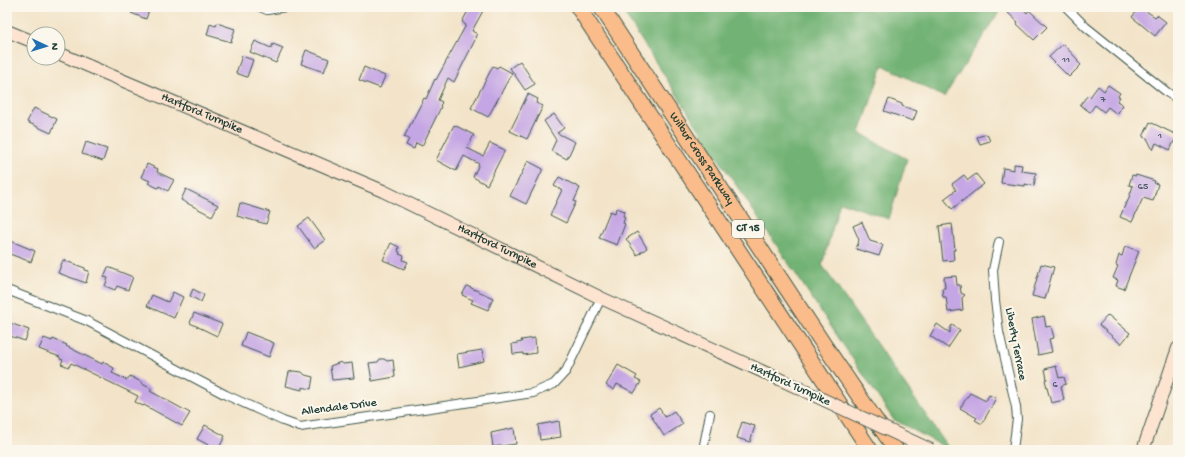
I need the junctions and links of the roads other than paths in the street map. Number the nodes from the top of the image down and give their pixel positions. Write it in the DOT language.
graph roads {
  1 [pos="260,7"];
  2 [pos="286,7"];
  3 [pos="578,7"];
  4 [pos="601,7"];
  5 [pos="1066,7"];
  6 [pos="7,31"];
  7 [pos="26,39"];
  8 [pos="66,56"];
  9 [pos="1178,99"];
  10 [pos="999,242"];
  11 [pos="7,290"];
  12 [pos="600,298"];
  13 [pos="1178,348"];
  14 [pos="710,414"];
  15 [pos="855,426"];
  16 [pos="703,450"];
  17 [pos="864,450"];
  18 [pos="870,450"];
  19 [pos="896,450"];
  20 [pos="932,450"];
  21 [pos="1013,450"];
  22 [pos="1143,450"];
  1 -- 2 [label="street"];
  3 -- 15 [label="highway, Wilbur Cross Parkway / CT 15"];
  4 -- 19 [label="highway, Wilbur Cross Parkway / CT 15"];
  5 -- 9 [label="street"];
  6 -- 7 [label="main road"];
  8 -- 12 [label="main road, Hartford Turnpike"];
  10 -- 21 [label="street, Liberty Terrace"];
  11 -- 12 [label="street, Allendale Drive"];
  12 -- 20 [label="main road, Hartford Turnpike, bridge"];
  13 -- 22 [label="main road"];
  14 -- 16 [label="street"];
  15 -- 17 [label="highway"];
  15 -- 18 [label="highway, Wilbur Cross Parkway / CT 15"];
}
